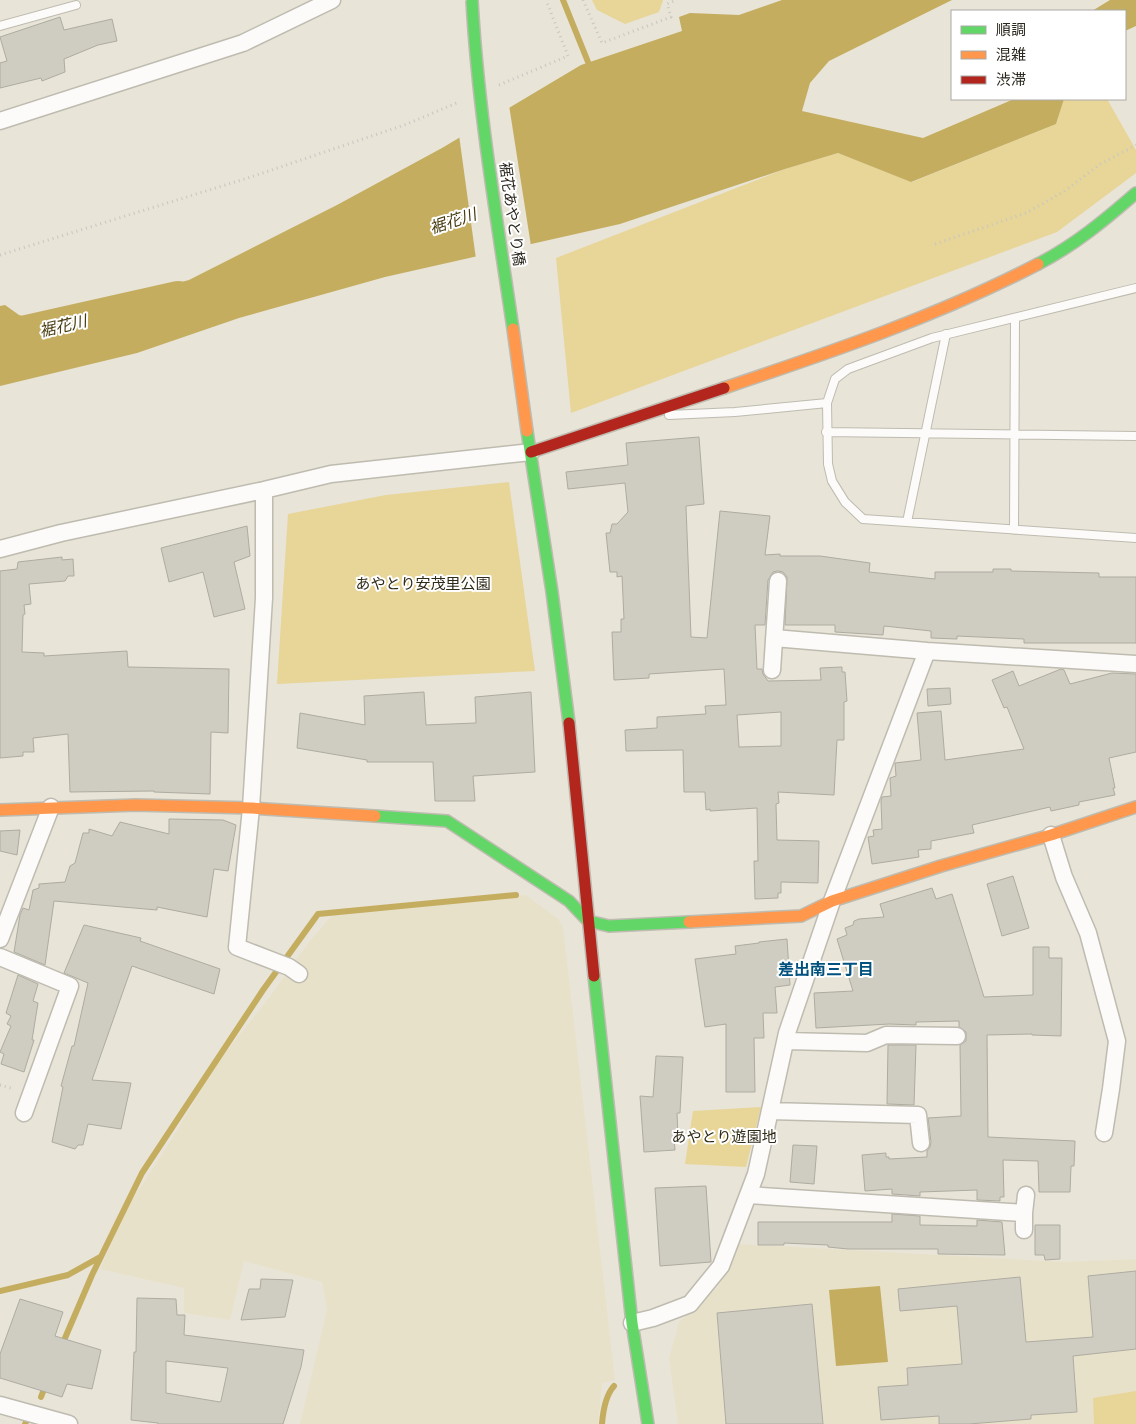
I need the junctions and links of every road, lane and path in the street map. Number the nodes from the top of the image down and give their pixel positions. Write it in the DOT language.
graph roads {
  1 [pos="332,0"];
  2 [pos="472,0"];
  3 [pos="546,0"];
  4 [pos="583,0"];
  5 [pos="676,0"];
  6 [pos="76,5"];
  7 [pos="0,26"];
  8 [pos="496,86"];
  9 [pos="460,102"];
  10 [pos="0,121"];
  11 [pos="1136,145"];
  12 [pos="1136,193"];
  13 [pos="935,244"];
  14 [pos="0,255"];
  15 [pos="1136,288"];
  16 [pos="1014,318"];
  17 [pos="946,334"];
  18 [pos="827,403"];
  19 [pos="657,411"];
  20 [pos="826,432"];
  21 [pos="927,433"];
  22 [pos="1013,434"];
  23 [pos="1136,436"];
  24 [pos="531,452"];
  25 [pos="264,490"];
  26 [pos="907,522"];
  27 [pos="1014,530"];
  28 [pos="1136,538"];
  29 [pos="0,549"];
  30 [pos="778,581"];
  31 [pos="774,638"];
  32 [pos="926,650"];
  33 [pos="1136,664"];
  34 [pos="772,670"];
  35 [pos="51,807"];
  36 [pos="1136,807"];
  37 [pos="251,808"];
  38 [pos="0,810"];
  39 [pos="1051,835"];
  40 [pos="832,901"];
  41 [pos="588,921"];
  42 [pos="0,939"];
  43 [pos="0,957"];
  44 [pos="288,967"];
  45 [pos="957,1036"];
  46 [pos="786,1040"];
  47 [pos="770,1111"];
  48 [pos="24,1113"];
  49 [pos="1104,1133"];
  50 [pos="921,1143"];
  51 [pos="1026,1194"];
  52 [pos="748,1195"];
  53 [pos="1024,1213"];
  54 [pos="1024,1230"];
  55 [pos="632,1323"];
  56 [pos="0,1405"];
  57 [pos="70,1424"];
  58 [pos="648,1424"];
  1 -- 10 [label="street"];
  2 -- 24 [label="street, 裾花あやとり橋, bridge"];
  3 -- 8 [label="path"];
  4 -- 5 [label="path"];
  6 -- 7 [label="lane"];
  9 -- 14 [label="path"];
  11 -- 13 [label="path"];
  12 -- 19 [label="street"];
  15 -- 16 [label="lane"];
  16 -- 17 [label="lane"];
  16 -- 22 [label="lane"];
  17 -- 18 [label="lane"];
  17 -- 21 [label="lane"];
  18 -- 19 [label="lane"];
  18 -- 20 [label="lane"];
  19 -- 24 [label="street"];
  20 -- 21 [label="lane"];
  20 -- 26 [label="lane"];
  21 -- 22 [label="lane"];
  21 -- 26 [label="lane"];
  22 -- 23 [label="lane"];
  22 -- 27 [label="lane"];
  24 -- 25 [label="street"];
  24 -- 41 [label="street, 裾花あやとり橋"];
  25 -- 29 [label="street"];
  25 -- 37 [label="street"];
  26 -- 27 [label="lane"];
  27 -- 28 [label="lane"];
  30 -- 31 [label="street"];
  31 -- 32 [label="street"];
  31 -- 34 [label="street"];
  32 -- 33 [label="street"];
  32 -- 40 [label="street"];
  35 -- 37 [label="street"];
  35 -- 38 [label="street"];
  35 -- 42 [label="street"];
  36 -- 39 [label="street"];
  37 -- 41 [label="street"];
  37 -- 44 [label="street"];
  39 -- 40 [label="street"];
  39 -- 49 [label="street"];
  40 -- 41 [label="street"];
  40 -- 46 [label="street"];
  41 -- 55 [label="street, 裾花あやとり橋"];
  43 -- 48 [label="street"];
  45 -- 46 [label="street"];
  46 -- 47 [label="street"];
  47 -- 50 [label="street"];
  47 -- 52 [label="street"];
  51 -- 53 [label="street"];
  52 -- 53 [label="street"];
  52 -- 55 [label="street"];
  53 -- 54 [label="street"];
  55 -- 58 [label="street, 裾花あやとり橋"];
  56 -- 57 [label="street"];
}
